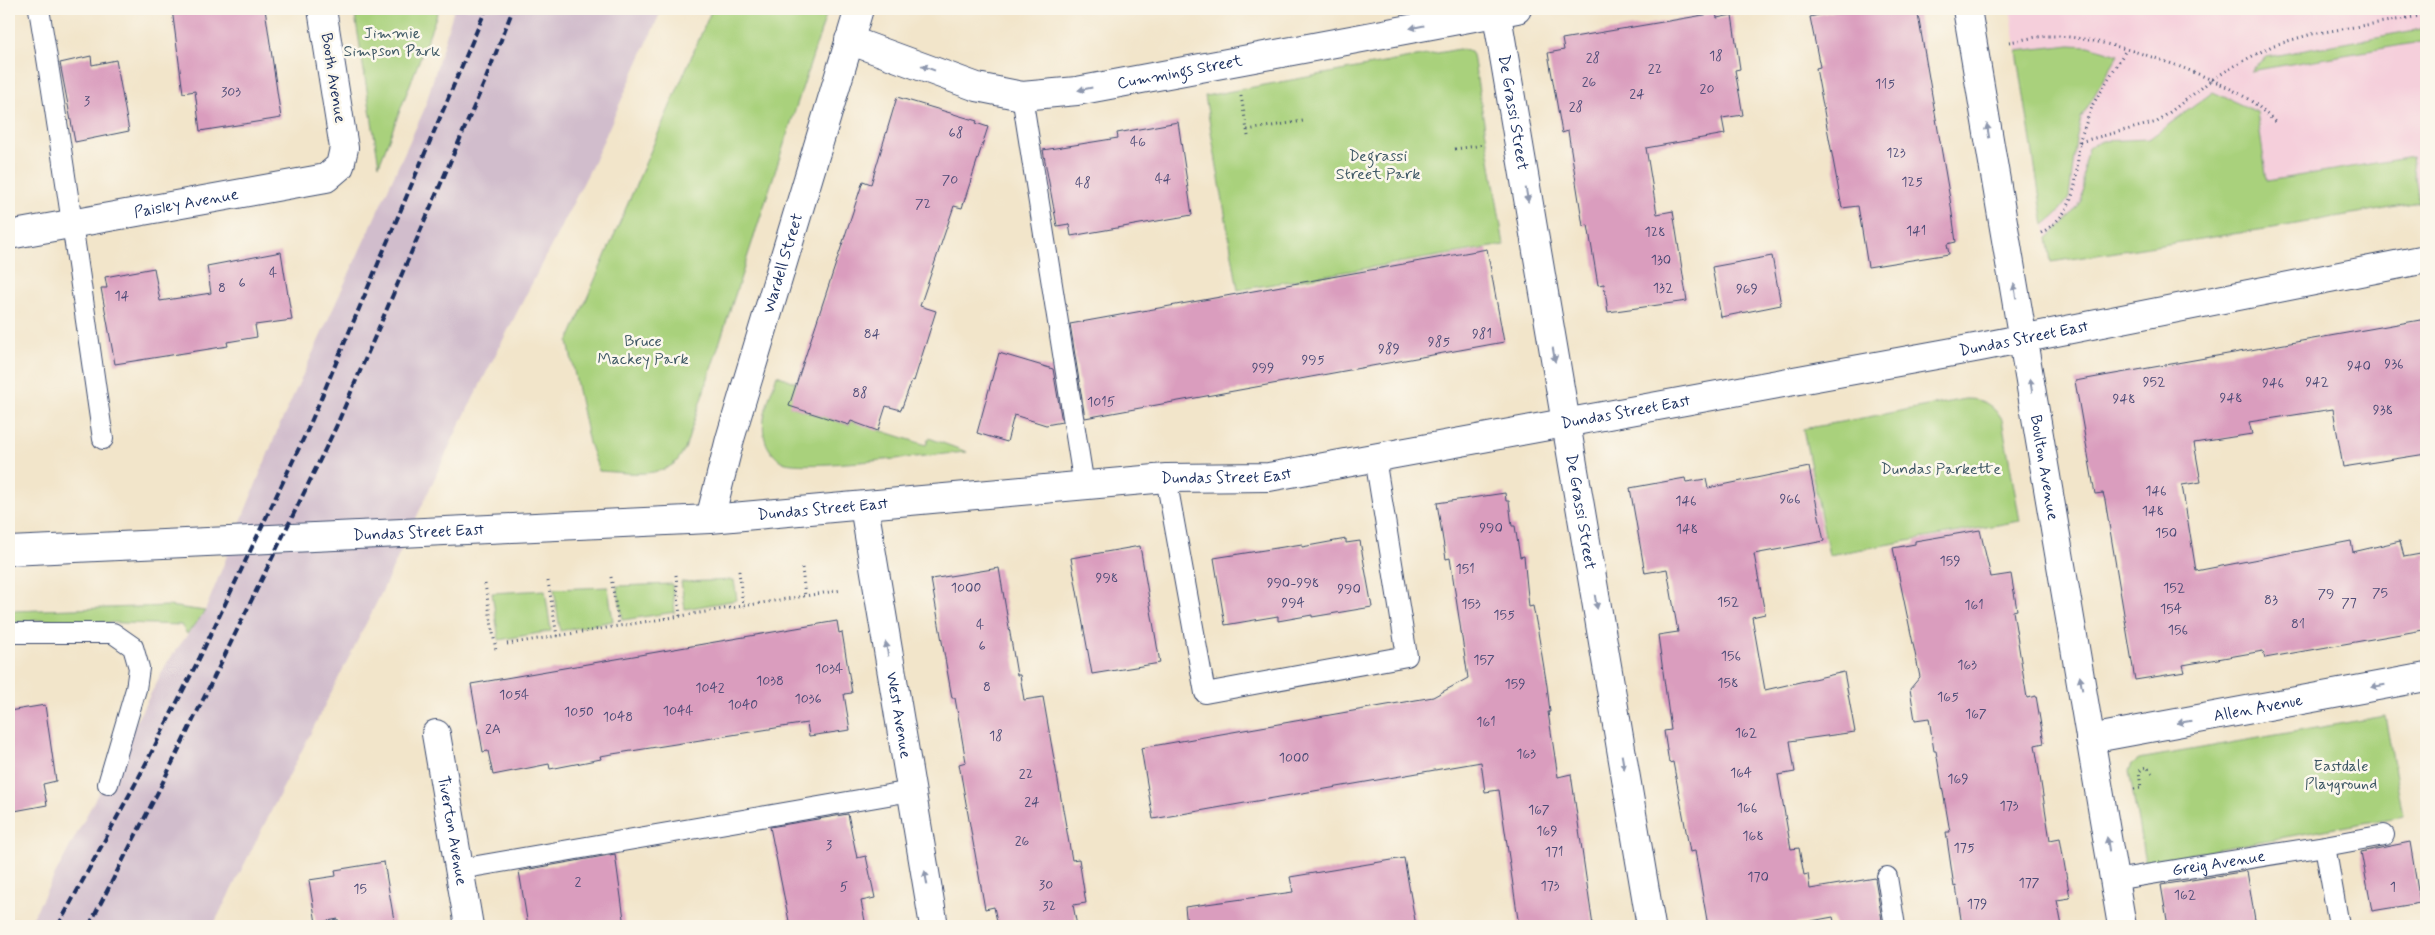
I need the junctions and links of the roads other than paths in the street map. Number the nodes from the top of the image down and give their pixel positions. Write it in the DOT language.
graph roads {
  1 [pos="39,9"];
  2 [pos="322,9"];
  3 [pos="859,9"];
  4 [pos="1967,9"];
  5 [pos="1503,10"];
  6 [pos="849,40"];
  7 [pos="1022,96"];
  8 [pos="344,148"];
  9 [pos="72,224"];
  10 [pos="9,235"];
  11 [pos="2426,260"];
  12 [pos="2023,339"];
  13 [pos="1566,423"];
  14 [pos="103,439"];
  15 [pos="1375,458"];
  16 [pos="1166,478"];
  17 [pos="1084,486"];
  18 [pos="864,506"];
  19 [pos="710,519"];
  20 [pos="9,551"];
  21 [pos="9,632"];
  22 [pos="2426,677"];
  23 [pos="436,734"];
  24 [pos="2090,739"];
  25 [pos="108,784"];
  26 [pos="911,791"];
  27 [pos="2384,834"];
  28 [pos="2325,846"];
  29 [pos="460,869"];
  30 [pos="1887,877"];
  31 [pos="2114,880"];
  32 [pos="469,926"];
  33 [pos="934,926"];
  34 [pos="1651,926"];
  35 [pos="1894,926"];
  36 [pos="2122,926"];
  37 [pos="2339,926"];
  1 -- 9 [label="lane"];
  2 -- 8 [label="street, Booth Avenue"];
  3 -- 6 [label="street, Wardell Street"];
  12 -- 4 [label="street, Boulton Avenue, one-way"];
  5 -- 7 [label="street, Cummings Street, one-way"];
  5 -- 13 [label="street, De Grassi Street, one-way"];
  7 -- 6 [label="street, Cummings Street, one-way"];
  6 -- 19 [label="street, Wardell Street"];
  7 -- 17 [label="lane"];
  8 -- 9 [label="street, Paisley Avenue"];
  9 -- 10 [label="street, Paisley Avenue"];
  9 -- 14 [label="lane"];
  11 -- 12 [label="street, Dundas Street East"];
  12 -- 13 [label="street, Dundas Street East"];
  24 -- 12 [label="street, Boulton Avenue, one-way"];
  13 -- 15 [label="street, Dundas Street East"];
  13 -- 34 [label="street, De Grassi Street, one-way"];
  15 -- 16 [label="street, Dundas Street East"];
  15 -- 16 [label="lane"];
  16 -- 17 [label="street, Dundas Street East"];
  17 -- 18 [label="street, Dundas Street East"];
  18 -- 19 [label="street, Dundas Street East"];
  26 -- 18 [label="street, West Avenue, one-way"];
  19 -- 20 [label="street, Dundas Street East"];
  21 -- 25 [label="lane"];
  22 -- 24 [label="street, Allen Avenue, one-way"];
  23 -- 29 [label="street, Tiverton Avenue"];
  31 -- 24 [label="street, Boulton Avenue, one-way"];
  26 -- 29 [label="lane"];
  33 -- 26 [label="street, West Avenue, one-way"];
  27 -- 28 [label="lane, Greig Avenue"];
  28 -- 31 [label="lane, Greig Avenue"];
  28 -- 37 [label="lane"];
  29 -- 32 [label="street, Tiverton Avenue"];
  30 -- 35 [label="lane"];
  31 -- 36 [label="street, Boulton Avenue"];
}
